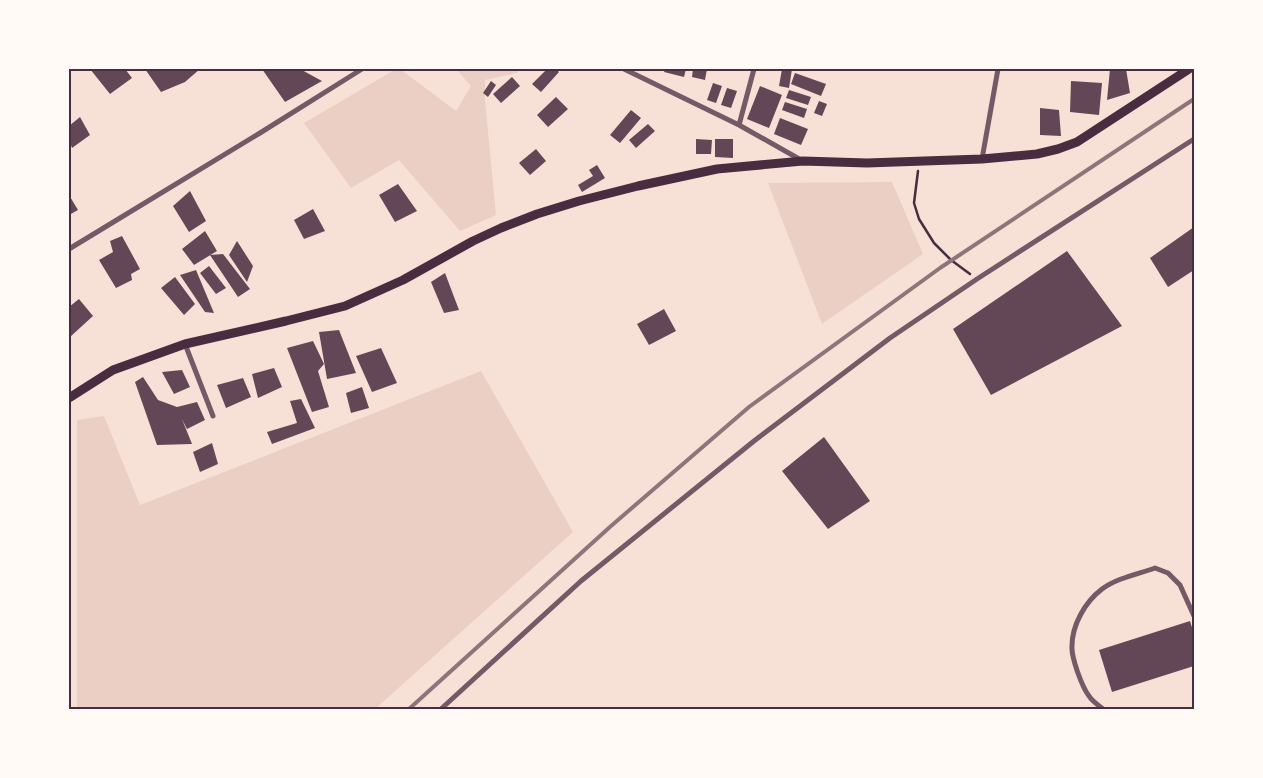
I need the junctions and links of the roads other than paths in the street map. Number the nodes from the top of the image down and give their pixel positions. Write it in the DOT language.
graph roads {
  1 [pos="362,69"];
  2 [pos="624,69"];
  3 [pos="754,69"];
  4 [pos="998,69"];
  5 [pos="1189,69"];
  6 [pos="739,125"];
  7 [pos="1194,139"];
  8 [pos="982,159"];
  9 [pos="803,161"];
  10 [pos="69,249"];
  11 [pos="185,344"];
  12 [pos="70,394"];
  13 [pos="213,416"];
  14 [pos="1194,616"];
  15 [pos="441,709"];
  16 [pos="1103,709"];
  1 -- 10 [label="street"];
  2 -- 6 [label="street"];
  3 -- 6 [label="street"];
  4 -- 8 [label="street"];
  5 -- 8 [label="main road"];
  6 -- 9 [label="street"];
  7 -- 15 [label="street"];
  8 -- 9 [label="main road"];
  9 -- 11 [label="main road"];
  11 -- 12 [label="main road"];
  11 -- 13 [label="street"];
  14 -- 16 [label="street"];
}
